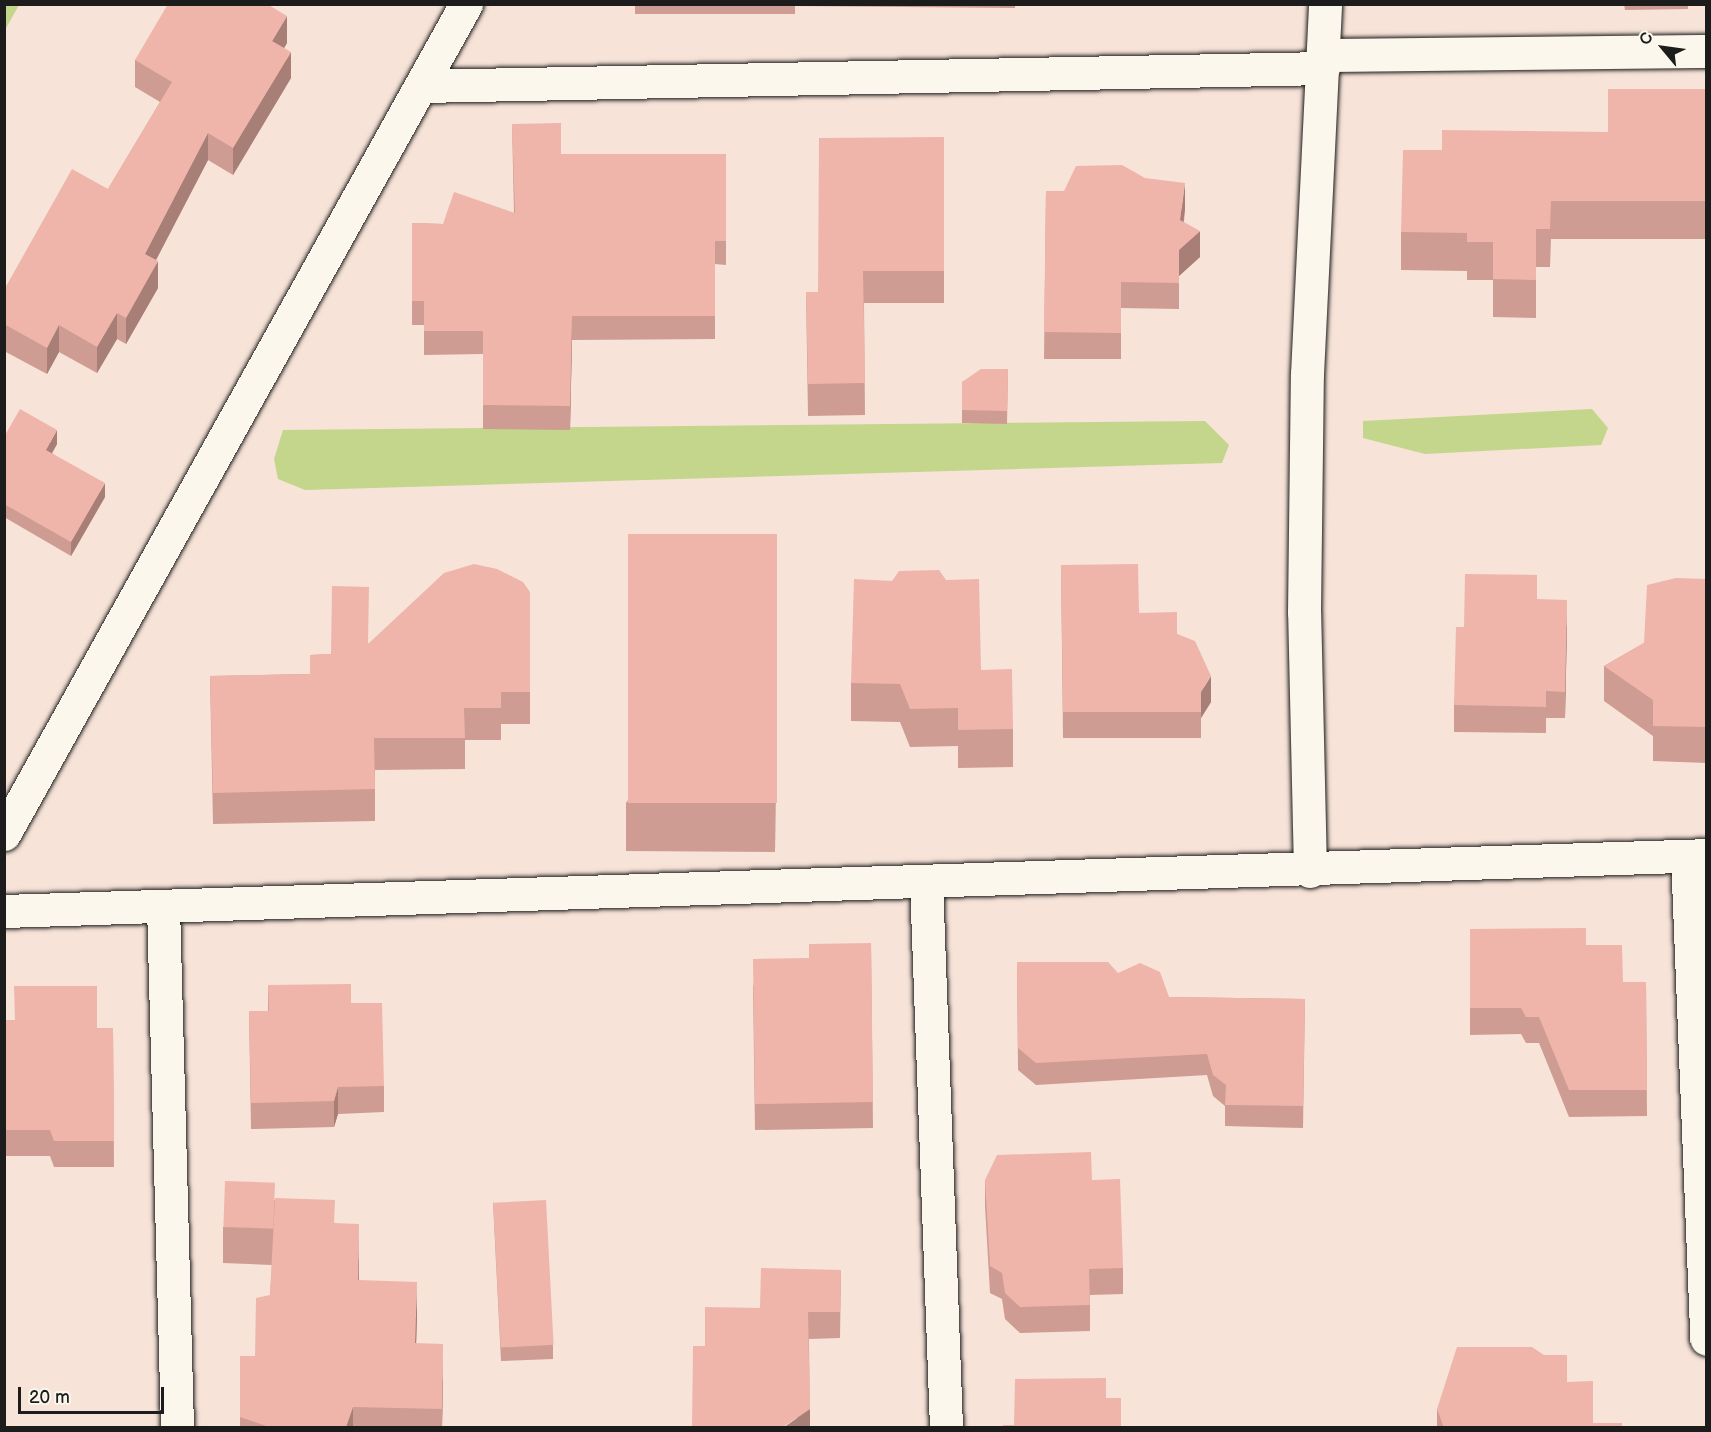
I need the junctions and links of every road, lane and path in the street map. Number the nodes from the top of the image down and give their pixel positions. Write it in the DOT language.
graph roads {
  1 [pos="466,4"];
  2 [pos="1325,4"];
  3 [pos="1707,51"];
  4 [pos="1323,62"];
  5 [pos="421,86"];
  6 [pos="4,834"];
  7 [pos="1697,856"];
  8 [pos="1310,871"];
  9 [pos="926,882"];
  10 [pos="163,906"];
  11 [pos="4,911"];
  12 [pos="1707,1339"];
  13 [pos="177,1428"];
  14 [pos="946,1428"];
  1 -- 5 [label="street"];
  2 -- 4 [label="street"];
  3 -- 4 [label="street"];
  4 -- 5 [label="street"];
  4 -- 8 [label="street"];
  5 -- 6 [label="street"];
  7 -- 8 [label="street"];
  7 -- 12 [label="street"];
  8 -- 9 [label="street"];
  9 -- 10 [label="street"];
  9 -- 14 [label="street"];
  10 -- 11 [label="street"];
  10 -- 13 [label="street"];
}
